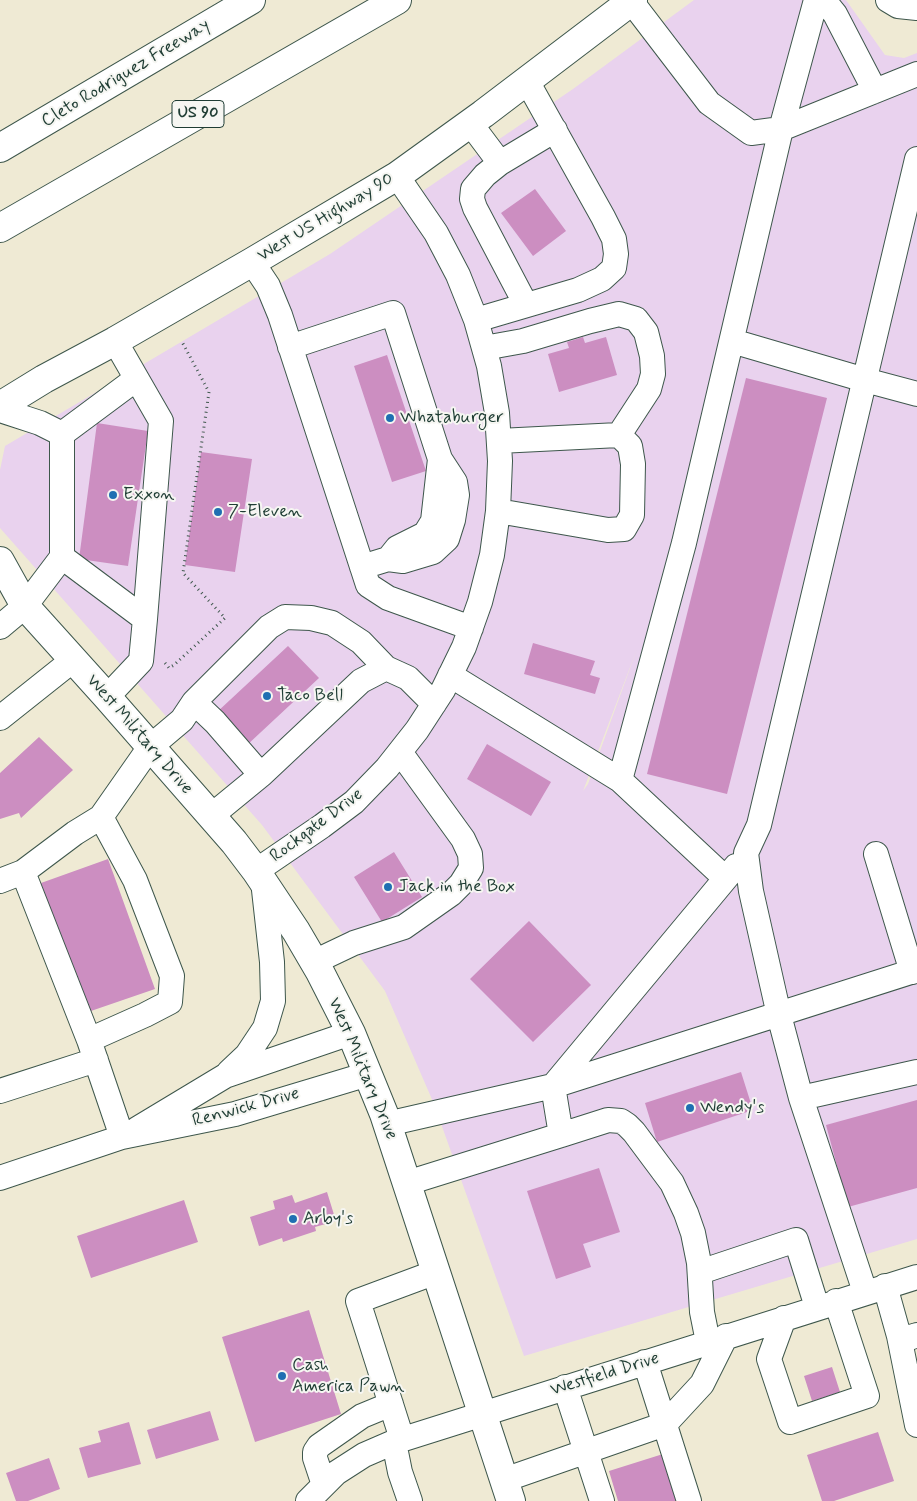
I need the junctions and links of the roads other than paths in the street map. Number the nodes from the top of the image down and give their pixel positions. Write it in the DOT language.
graph roads {
  1 [pos="251,0"];
  2 [pos="397,0"];
  3 [pos="817,0"];
  4 [pos="888,0"];
  5 [pos="632,1"];
  6 [pos="917,8"];
  7 [pos="917,74"];
  8 [pos="527,81"];
  9 [pos="875,91"];
  10 [pos="470,123"];
  11 [pos="781,129"];
  12 [pos="555,130"];
  13 [pos="0,148"];
  14 [pos="917,160"];
  15 [pos="500,163"];
  16 [pos="397,176"];
  17 [pos="0,228"];
  18 [pos="252,262"];
  19 [pos="526,305"];
  20 [pos="476,320"];
  21 [pos="115,341"];
  22 [pos="732,341"];
  23 [pos="290,347"];
  24 [pos="484,348"];
  25 [pos="44,379"];
  26 [pos="136,380"];
  27 [pos="864,380"];
  28 [pos="0,392"];
  29 [pos="917,394"];
  30 [pos="0,408"];
  31 [pos="62,434"];
  32 [pos="619,435"];
  33 [pos="499,441"];
  34 [pos="498,511"];
  35 [pos="62,557"];
  36 [pos="0,561"];
  37 [pos="362,567"];
  38 [pos="0,593"];
  39 [pos="25,606"];
  40 [pos="145,619"];
  41 [pos="0,627"];
  42 [pos="471,628"];
  43 [pos="73,660"];
  44 [pos="386,668"];
  45 [pos="450,675"];
  46 [pos="107,697"];
  47 [pos="194,702"];
  48 [pos="434,704"];
  49 [pos="0,718"];
  50 [pos="150,747"];
  51 [pos="400,752"];
  52 [pos="261,775"];
  53 [pos="620,780"];
  54 [pos="211,816"];
  55 [pos="101,817"];
  56 [pos="746,853"];
  57 [pos="876,854"];
  58 [pos="23,872"];
  59 [pos="259,876"];
  60 [pos="725,878"];
  61 [pos="0,881"];
  62 [pos="314,962"];
  63 [pos="915,971"];
  64 [pos="779,1014"];
  65 [pos="352,1033"];
  66 [pos="93,1050"];
  67 [pos="917,1072"];
  68 [pos="368,1074"];
  69 [pos="225,1076"];
  70 [pos="553,1086"];
  71 [pos="0,1091"];
  72 [pos="801,1098"];
  73 [pos="387,1124"];
  74 [pos="561,1135"];
  75 [pos="122,1137"];
  76 [pos="0,1178"];
  77 [pos="406,1183"];
  78 [pos="436,1272"];
  79 [pos="700,1272"];
  80 [pos="917,1277"];
  81 [pos="875,1289"];
  82 [pos="827,1304"];
  83 [pos="784,1318"];
  84 [pos="908,1335"];
  85 [pos="717,1339"];
  86 [pos="645,1362"];
  87 [pos="566,1387"];
  88 [pos="391,1404"];
  89 [pos="483,1413"];
  90 [pos="664,1424"];
  91 [pos="917,1425"];
  92 [pos="398,1440"];
  93 [pos="586,1452"];
  94 [pos="316,1493"];
  95 [pos="507,1495"];
  96 [pos="410,1501"];
  97 [pos="602,1501"];
  98 [pos="690,1501"];
  1 -- 13 [label="main road, Cleto Rodriguez Freeway"];
  2 -- 17 [label="main road, US 90"];
  3 -- 9 [label="street"];
  3 -- 11 [label="street"];
  4 -- 6 [label="street"];
  5 -- 8 [label="main road, West US Highway 90"];
  5 -- 11 [label="street"];
  7 -- 9 [label="street"];
  8 -- 10 [label="main road, West US Highway 90"];
  8 -- 12 [label="street"];
  9 -- 11 [label="street"];
  10 -- 15 [label="street"];
  10 -- 16 [label="main road, West US Highway 90"];
  11 -- 22 [label="street"];
  12 -- 15 [label="street"];
  12 -- 19 [label="street"];
  14 -- 27 [label="street"];
  15 -- 19 [label="street"];
  16 -- 18 [label="main road, West US Highway 90"];
  16 -- 20 [label="street, Rockgate Drive"];
  18 -- 21 [label="main road, West US Highway 90"];
  18 -- 23 [label="street"];
  19 -- 20 [label="street"];
  20 -- 24 [label="street, Rockgate Drive"];
  21 -- 25 [label="main road, West US Highway 90"];
  21 -- 26 [label="street"];
  22 -- 27 [label="street"];
  22 -- 53 [label="street"];
  23 -- 37 [label="street"];
  23 -- 37 [label="street"];
  24 -- 32 [label="street"];
  24 -- 33 [label="street, Rockgate Drive"];
  25 -- 28 [label="main road"];
  25 -- 30 [label="main road, West US Highway 90"];
  26 -- 31 [label="street"];
  26 -- 40 [label="street"];
  27 -- 29 [label="street"];
  27 -- 56 [label="street"];
  30 -- 31 [label="street"];
  31 -- 35 [label="street"];
  32 -- 33 [label="street"];
  32 -- 34 [label="street"];
  33 -- 34 [label="street, Rockgate Drive"];
  34 -- 42 [label="street, Rockgate Drive"];
  35 -- 39 [label="street"];
  35 -- 40 [label="street"];
  36 -- 39 [label="main road, West Military Drive"];
  37 -- 42 [label="street"];
  38 -- 39 [label="main road, West Military Drive"];
  39 -- 41 [label="street"];
  39 -- 43 [label="main road, West Military Drive"];
  40 -- 46 [label="street"];
  42 -- 45 [label="street, Rockgate Drive"];
  43 -- 46 [label="main road, West Military Drive"];
  43 -- 49 [label="street"];
  44 -- 47 [label="street"];
  44 -- 48 [label="street"];
  44 -- 52 [label="street"];
  45 -- 48 [label="street, Rockgate Drive"];
  45 -- 53 [label="street"];
  46 -- 50 [label="main road, West Military Drive"];
  47 -- 50 [label="street"];
  47 -- 52 [label="street"];
  48 -- 51 [label="street, Rockgate Drive"];
  50 -- 54 [label="main road, West Military Drive"];
  50 -- 55 [label="street"];
  51 -- 59 [label="street, Rockgate Drive"];
  51 -- 62 [label="street"];
  52 -- 54 [label="street"];
  53 -- 60 [label="street"];
  54 -- 59 [label="main road, West Military Drive"];
  55 -- 58 [label="street"];
  55 -- 66 [label="street"];
  56 -- 60 [label="street"];
  56 -- 64 [label="street"];
  57 -- 63 [label="street"];
  58 -- 61 [label="street"];
  58 -- 66 [label="street"];
  59 -- 62 [label="main road, West Military Drive"];
  59 -- 69 [label="street, Renwick Drive"];
  60 -- 70 [label="street"];
  62 -- 65 [label="main road, West Military Drive"];
  63 -- 64 [label="street"];
  64 -- 70 [label="street"];
  64 -- 72 [label="street"];
  65 -- 68 [label="main road, West Military Drive"];
  65 -- 69 [label="street, Renwick Drive"];
  66 -- 71 [label="street"];
  66 -- 75 [label="street"];
  67 -- 72 [label="street"];
  68 -- 73 [label="main road, West Military Drive"];
  68 -- 75 [label="street, Renwick Drive"];
  69 -- 75 [label="street, Renwick Drive"];
  70 -- 73 [label="street"];
  70 -- 74 [label="street"];
  72 -- 81 [label="street"];
  73 -- 77 [label="main road, West Military Drive"];
  74 -- 77 [label="street"];
  74 -- 79 [label="street"];
  75 -- 76 [label="street, Renwick Drive"];
  77 -- 78 [label="main road, West Military Drive"];
  78 -- 88 [label="street"];
  78 -- 89 [label="main road, West Military Drive"];
  79 -- 82 [label="street"];
  79 -- 85 [label="street"];
  80 -- 81 [label="street, Westfield Drive"];
  81 -- 82 [label="street, Westfield Drive"];
  81 -- 84 [label="street"];
  82 -- 83 [label="street, Westfield Drive"];
  82 -- 83 [label="street"];
  83 -- 85 [label="street, Westfield Drive"];
  84 -- 91 [label="street"];
  85 -- 86 [label="street, Westfield Drive"];
  85 -- 90 [label="street"];
  86 -- 87 [label="street, Westfield Drive"];
  86 -- 90 [label="street"];
  87 -- 89 [label="street, Westfield Drive"];
  87 -- 93 [label="street"];
  88 -- 92 [label="street"];
  88 -- 94 [label="street"];
  89 -- 92 [label="street, Westfield Drive"];
  89 -- 95 [label="main road, West Military Drive"];
  90 -- 93 [label="street"];
  90 -- 98 [label="street"];
  92 -- 94 [label="street, Westfield Drive"];
  92 -- 96 [label="street"];
  93 -- 95 [label="street"];
  93 -- 97 [label="street"];
}
